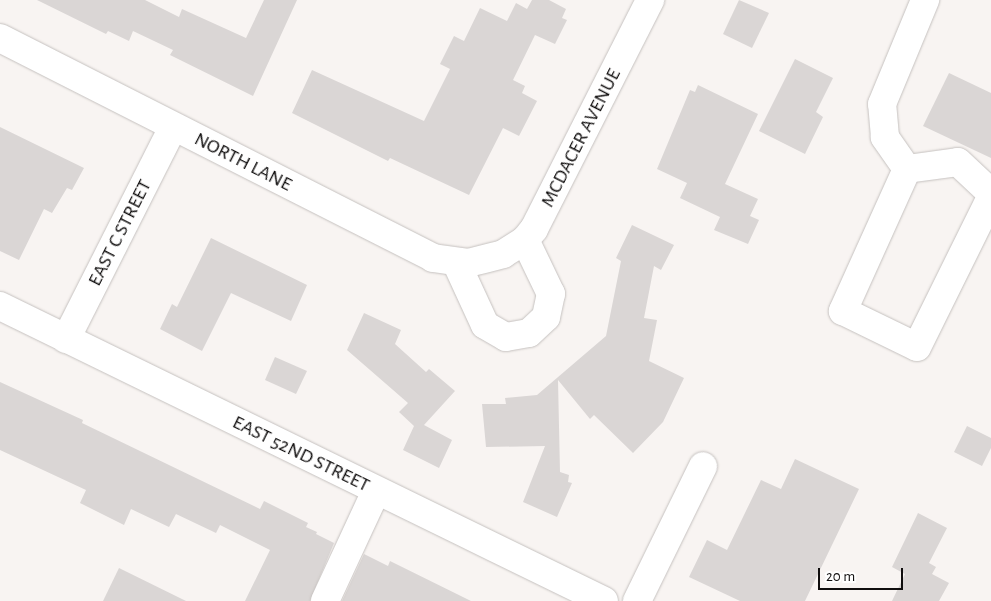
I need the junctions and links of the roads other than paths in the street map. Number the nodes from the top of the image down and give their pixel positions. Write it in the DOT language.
graph roads {
  1 [pos="650,0"];
  2 [pos="925,0"];
  3 [pos="0,38"];
  4 [pos="174,127"];
  5 [pos="907,169"];
  6 [pos="991,195"];
  7 [pos="525,240"];
  8 [pos="493,259"];
  9 [pos="456,262"];
  10 [pos="0,306"];
  11 [pos="66,339"];
  12 [pos="703,466"];
  13 [pos="376,491"];
  14 [pos="325,601"];
  15 [pos="604,601"];
  16 [pos="637,601"];
  1 -- 7 [label="street, MCDACER AVENUE"];
  2 -- 5 [label="street"];
  3 -- 4 [label="street, NORTH LANE"];
  4 -- 9 [label="street, NORTH LANE"];
  4 -- 11 [label="street, EAST C STREET"];
  5 -- 6 [label="street"];
  5 -- 6 [label="street"];
  7 -- 8 [label="street, MCDACER AVENUE"];
  7 -- 9 [label="street"];
  8 -- 9 [label="street, NORTH LANE"];
  10 -- 11 [label="street, EAST 52ND STREET"];
  11 -- 13 [label="street, EAST 52ND STREET"];
  12 -- 16 [label="street"];
  13 -- 14 [label="street"];
  13 -- 15 [label="street, EAST 52ND STREET"];
}
